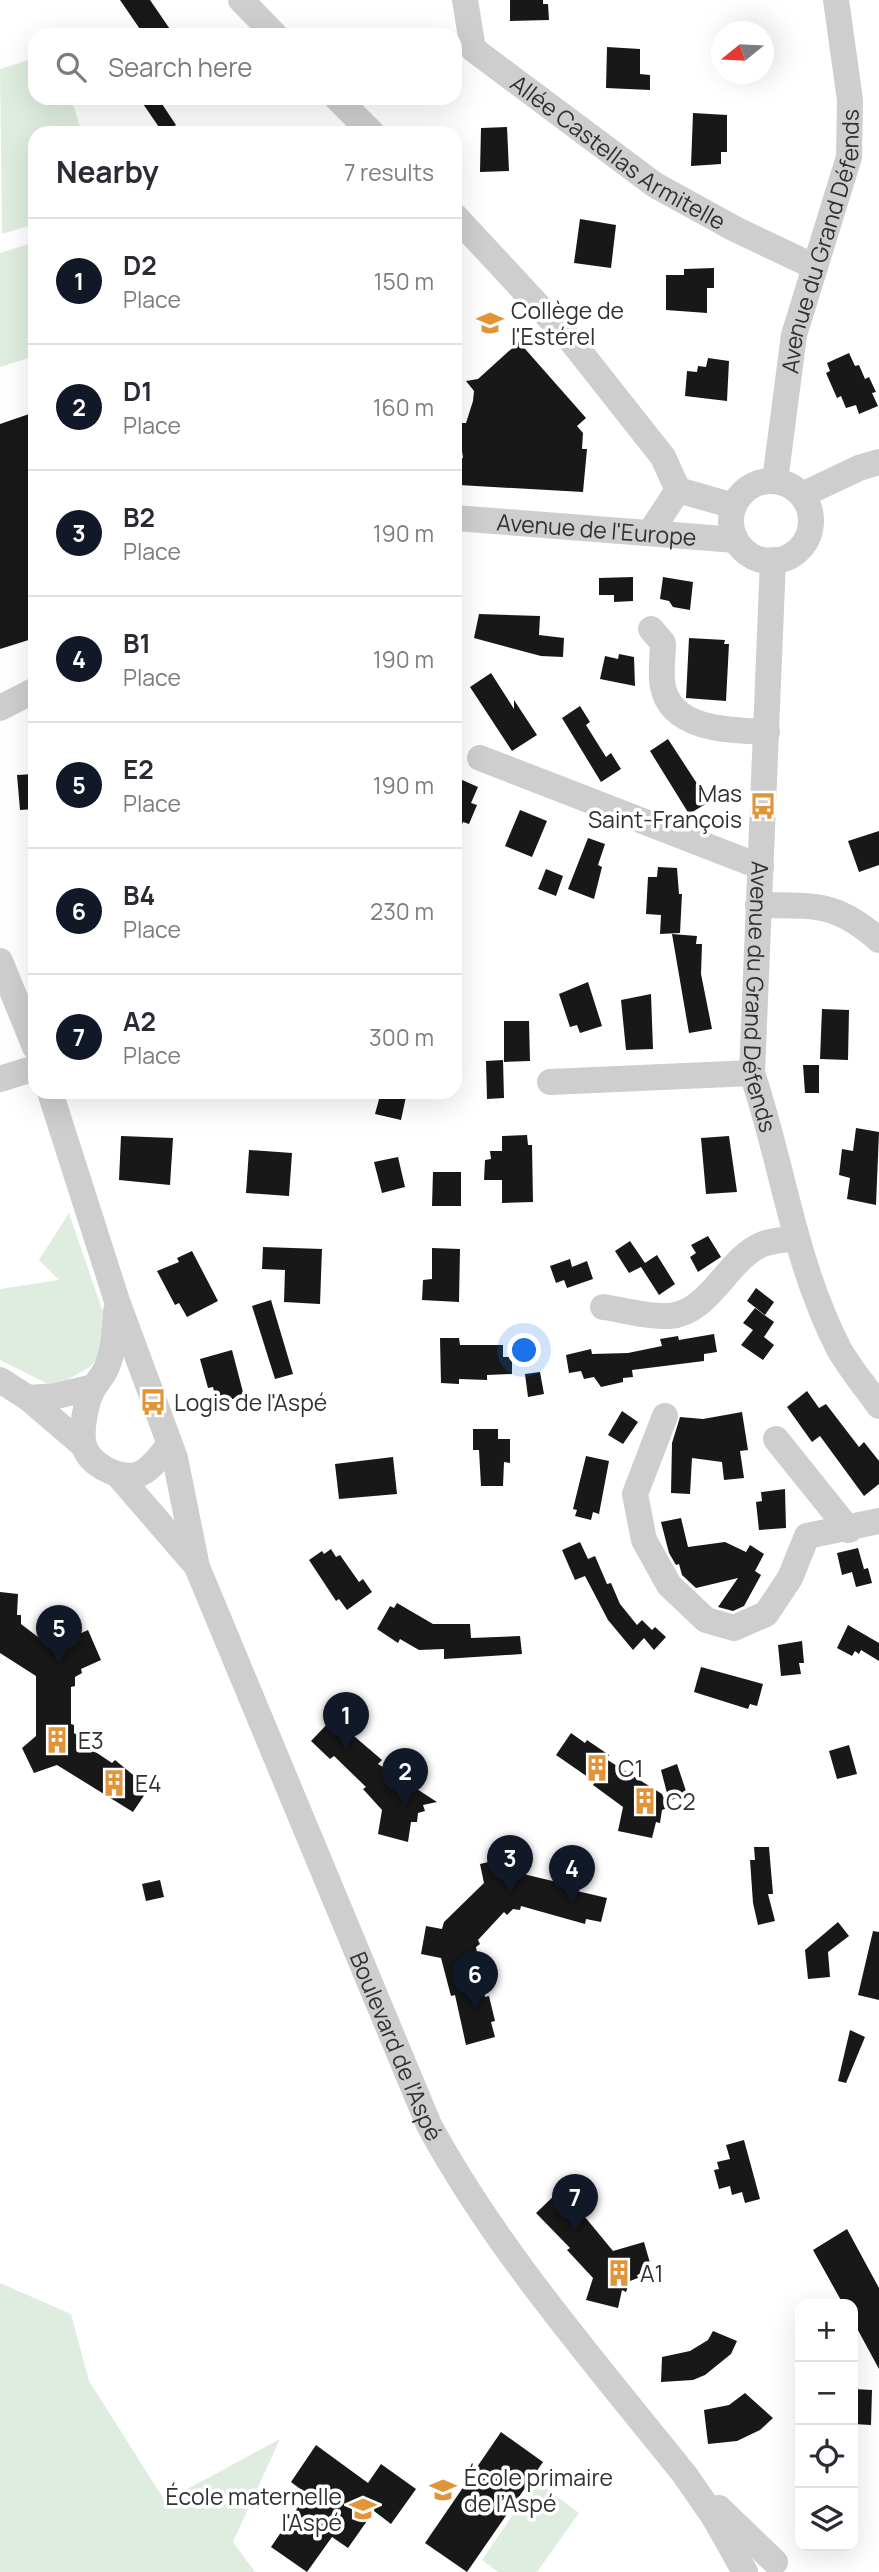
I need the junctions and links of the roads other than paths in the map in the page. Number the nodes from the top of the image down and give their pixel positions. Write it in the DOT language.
graph roads {
  1 [pos="241,0"];
  2 [pos="465,0"];
  3 [pos="835,0"];
  4 [pos="268,28"];
  5 [pos="344,105"];
  6 [pos="365,126"];
  7 [pos="462,224"];
  8 [pos="815,267"];
  9 [pos="879,462"];
  10 [pos="775,481"];
  11 [pos="678,490"];
  12 [pos="802,495"];
  13 [pos="734,506"];
  14 [pos="462,518"];
  15 [pos="651,531"];
  16 [pos="736,540"];
  17 [pos="773,560"];
  18 [pos="651,629"];
  19 [pos="28,694"];
  20 [pos="0,708"];
  21 [pos="767,733"];
  22 [pos="480,758"];
  23 [pos="761,867"];
  24 [pos="758,905"];
  25 [pos="879,940"];
  26 [pos="0,961"];
  27 [pos="28,1030"];
  28 [pos="28,1070"];
  29 [pos="752,1073"];
  30 [pos="0,1079"];
  31 [pos="550,1082"];
  32 [pos="52,1099"];
  33 [pos="796,1238"];
  34 [pos="117,1301"];
  35 [pos="603,1307"];
  36 [pos="0,1380"];
  37 [pos="96,1385"];
  38 [pos="150,1392"];
  39 [pos="28,1398"];
  40 [pos="879,1406"];
  41 [pos="665,1416"];
  42 [pos="776,1439"];
  43 [pos="84,1446"];
  44 [pos="169,1446"];
  45 [pos="118,1475"];
  46 [pos="879,1521"];
  47 [pos="849,1530"];
  48 [pos="197,1567"];
  49 [pos="685,2475"];
  50 [pos="773,2569"];
  51 [pos="745,2572"];
  1 -- 4 [label="street"];
  2 -- 8 [label="street, Allée Castellas Armitelle"];
  3 -- 8 [label="street, Avenue du Grand Défends"];
  5 -- 6 [label="street"];
  7 -- 11 [label="street"];
  8 -- 10 [label="street, Avenue du Grand Défends"];
  9 -- 12 [label="street"];
  10 -- 12 [label="street"];
  10 -- 13 [label="street"];
  11 -- 13 [label="street"];
  11 -- 15 [label="street"];
  12 -- 17 [label="street"];
  13 -- 16 [label="street"];
  14 -- 15 [label="street, Avenue de l'Europe"];
  15 -- 16 [label="street, Avenue de l'Europe"];
  16 -- 17 [label="street"];
  17 -- 21 [label="street, Avenue du Grand Défends"];
  18 -- 21 [label="street"];
  19 -- 20 [label="street"];
  21 -- 23 [label="street, Avenue du Grand Défends"];
  22 -- 23 [label="street"];
  23 -- 24 [label="street, Avenue du Grand Défends"];
  24 -- 25 [label="street"];
  24 -- 29 [label="street, Avenue du Grand Défends"];
  26 -- 27 [label="street"];
  28 -- 30 [label="street"];
  29 -- 31 [label="street"];
  29 -- 33 [label="street, Avenue du Grand Défends"];
  32 -- 34 [label="street"];
  33 -- 35 [label="street"];
  33 -- 40 [label="street, Avenue du Grand Défends"];
  34 -- 37 [label="street"];
  34 -- 38 [label="street"];
  36 -- 39 [label="street"];
  37 -- 38 [label="street"];
  37 -- 39 [label="street"];
  37 -- 43 [label="street"];
  38 -- 44 [label="street"];
  39 -- 43 [label="street"];
  41 -- 47 [label="street"];
  42 -- 47 [label="street"];
  43 -- 45 [label="street"];
  44 -- 45 [label="street"];
  44 -- 48 [label="street, Boulevard de l'Aspé"];
  45 -- 48 [label="street, Boulevard de l'Aspé"];
  46 -- 47 [label="street"];
  48 -- 49 [label="street, Boulevard de l'Aspé"];
  49 -- 50 [label="street, Boulevard de l'Aspé"];
  49 -- 51 [label="street, Boulevard de l'Aspé"];
}
